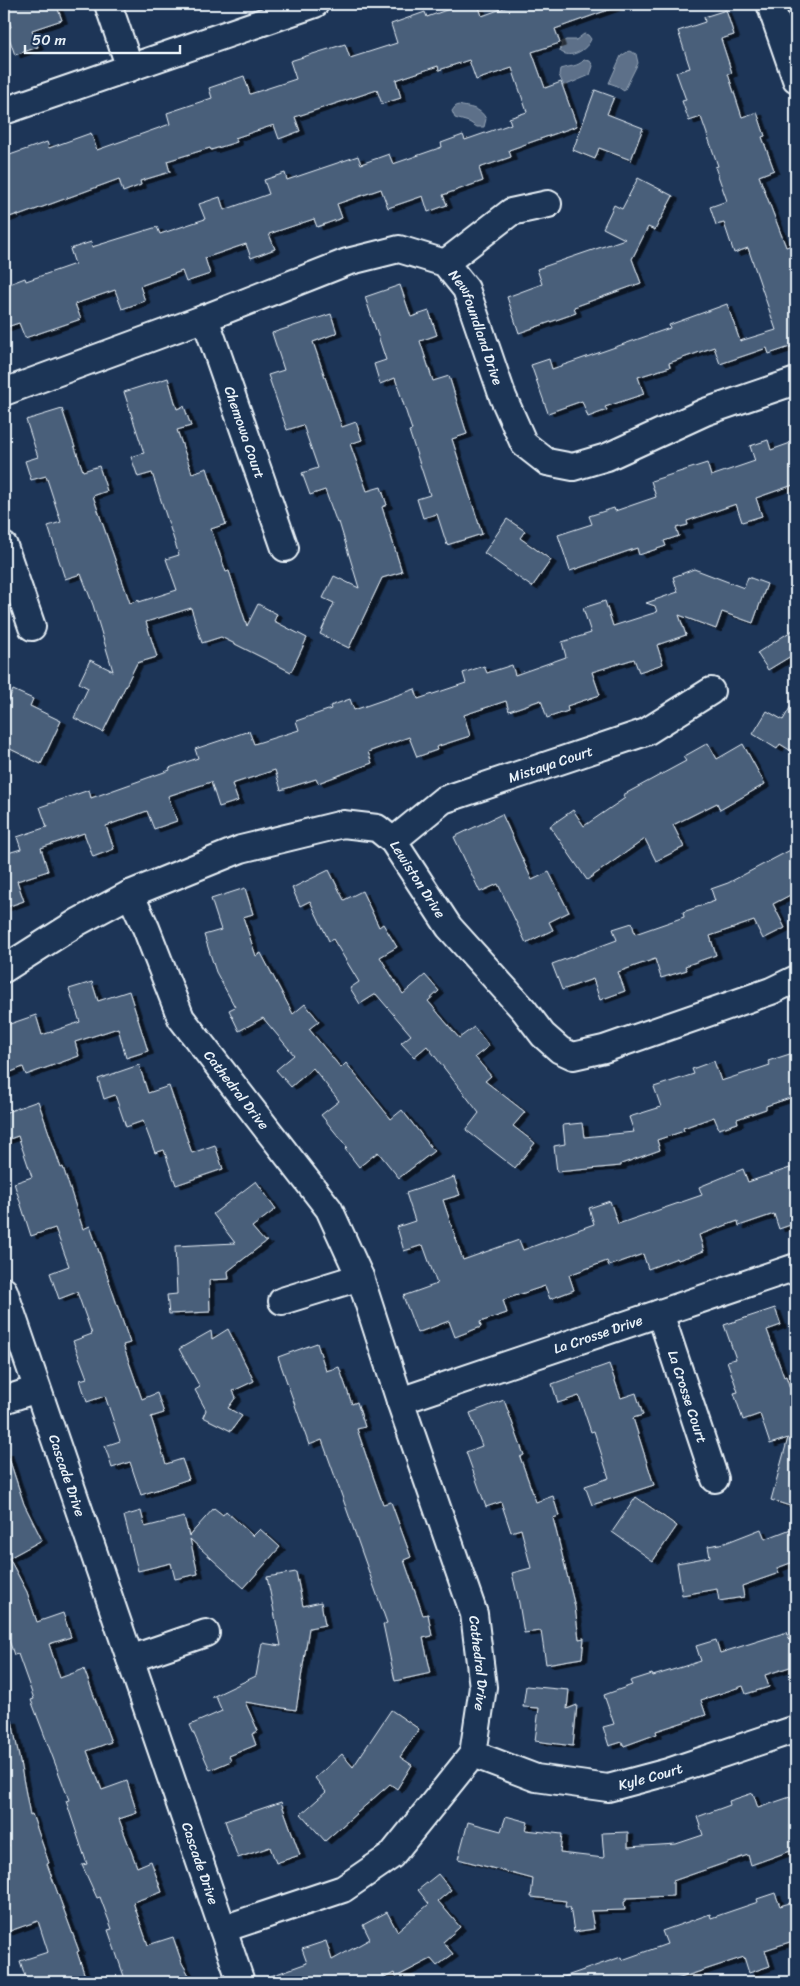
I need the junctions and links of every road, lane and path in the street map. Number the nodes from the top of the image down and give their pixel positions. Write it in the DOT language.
graph roads {
  1 [pos="108,4"];
  2 [pos="315,4"];
  3 [pos="770,4"];
  4 [pos="130,68"];
  5 [pos="796,79"];
  6 [pos="4,111"];
  7 [pos="548,204"];
  8 [pos="445,263"];
  9 [pos="205,318"];
  10 [pos="796,380"];
  11 [pos="4,392"];
  12 [pos="4,546"];
  13 [pos="285,548"];
  14 [pos="32,627"];
  15 [pos="711,691"];
  16 [pos="393,841"];
  17 [pos="130,894"];
  18 [pos="4,969"];
  19 [pos="796,979"];
  20 [pos="796,1266"];
  21 [pos="360,1276"];
  22 [pos="4,1291"];
  23 [pos="282,1301"];
  24 [pos="660,1313"];
  25 [pos="37,1389"];
  26 [pos="4,1400"];
  27 [pos="400,1401"];
  28 [pos="715,1479"];
  29 [pos="206,1633"];
  30 [pos="130,1659"];
  31 [pos="796,1729"];
  32 [pos="473,1754"];
  33 [pos="223,1929"];
  34 [pos="241,1982"];
  1 -- 4 [label="street"];
  2 -- 4 [label="street"];
  3 -- 5 [label="street"];
  4 -- 6 [label="street"];
  7 -- 8 [label="street"];
  8 -- 9 [label="street, Newfoundland Drive"];
  8 -- 10 [label="street, Newfoundland Drive"];
  9 -- 11 [label="street, Newfoundland Drive"];
  9 -- 13 [label="street, Chemowa Court"];
  12 -- 14 [label="street"];
  15 -- 16 [label="street, Mistaya Court"];
  16 -- 17 [label="street, Lewiston Drive"];
  16 -- 19 [label="street, Lewiston Drive"];
  17 -- 18 [label="street, Lewiston Drive"];
  17 -- 21 [label="street, Cathedral Drive"];
  20 -- 24 [label="street, La Crosse Drive"];
  21 -- 23 [label="street"];
  21 -- 27 [label="street, Cathedral Drive"];
  22 -- 25 [label="street, Cascade Drive"];
  24 -- 27 [label="street, La Crosse Drive"];
  24 -- 28 [label="street, La Crosse Court"];
  25 -- 26 [label="street"];
  25 -- 30 [label="street, Cascade Drive"];
  27 -- 32 [label="street, Cathedral Drive"];
  29 -- 30 [label="street"];
  30 -- 33 [label="street, Cascade Drive"];
  31 -- 32 [label="street, Kyle Court"];
  32 -- 33 [label="street"];
  33 -- 34 [label="street, Cascade Drive"];
}
